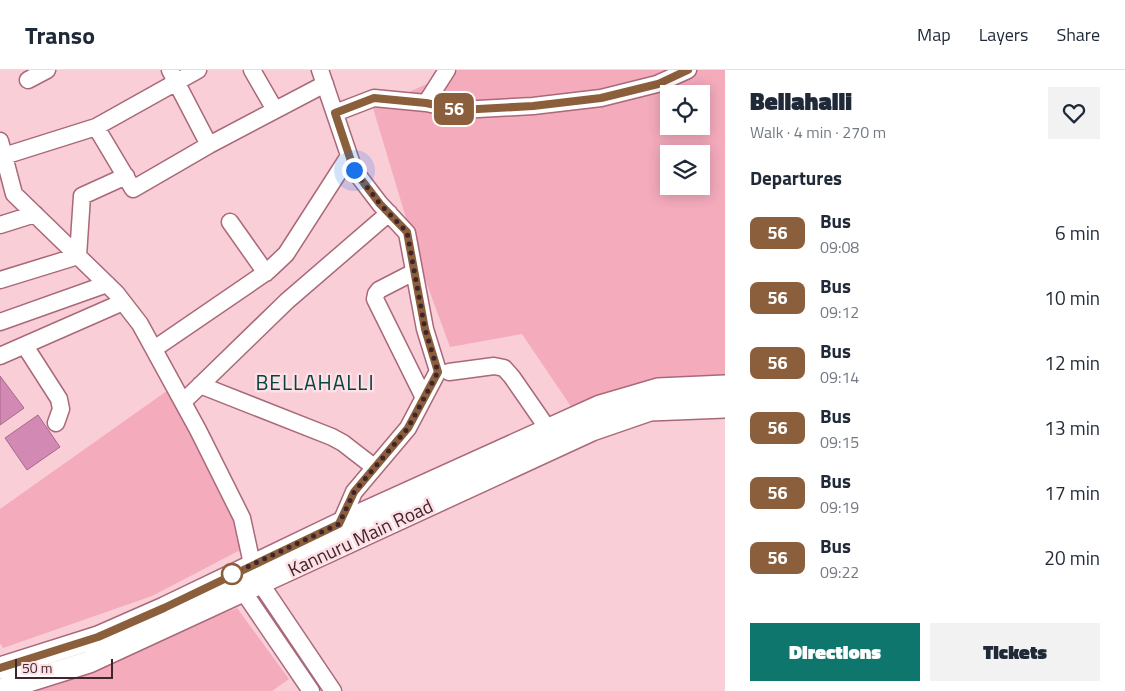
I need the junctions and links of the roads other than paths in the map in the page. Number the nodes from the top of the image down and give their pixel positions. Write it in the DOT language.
graph roads {
  1 [pos="46,70"];
  2 [pos="198,70"];
  3 [pos="252,70"];
  4 [pos="447,70"];
  5 [pos="688,70"];
  6 [pos="173,76"];
  7 [pos="322,77"];
  8 [pos="28,80"];
  9 [pos="426,103"];
  10 [pos="275,110"];
  11 [pos="335,113"];
  12 [pos="96,127"];
  13 [pos="209,145"];
  14 [pos="3,156"];
  15 [pos="349,156"];
  16 [pos="126,176"];
  17 [pos="389,213"];
  18 [pos="35,214"];
  19 [pos="230,222"];
  20 [pos="0,225"];
  21 [pos="78,256"];
  22 [pos="414,272"];
  23 [pos="266,273"];
  24 [pos="0,280"];
  25 [pos="107,284"];
  26 [pos="123,302"];
  27 [pos="0,322"];
  28 [pos="25,346"];
  29 [pos="154,349"];
  30 [pos="0,356"];
  31 [pos="448,372"];
  32 [pos="200,385"];
  33 [pos="725,386"];
  34 [pos="424,398"];
  35 [pos="183,402"];
  36 [pos="725,407"];
  37 [pos="56,423"];
  38 [pos="548,429"];
  39 [pos="374,467"];
  40 [pos="339,524"];
  41 [pos="334,548"];
  42 [pos="252,564"];
  43 [pos="252,588"];
  44 [pos="0,668"];
  45 [pos="0,690"];
  46 [pos="311,691"];
  47 [pos="333,691"];
  1 -- 8 [label="street"];
  2 -- 6 [label="street"];
  3 -- 10 [label="street"];
  4 -- 9 [label="street"];
  5 -- 9 [label="street"];
  6 -- 12 [label="street"];
  6 -- 13 [label="street"];
  7 -- 10 [label="street"];
  7 -- 11 [label="street"];
  9 -- 11 [label="street"];
  10 -- 13 [label="street"];
  11 -- 15 [label="street"];
  12 -- 14 [label="street"];
  12 -- 16 [label="street"];
  13 -- 16 [label="street"];
  14 -- 18 [label="street"];
  15 -- 17 [label="street"];
  15 -- 23 [label="street"];
  16 -- 21 [label="street"];
  17 -- 22 [label="street"];
  17 -- 32 [label="street"];
  18 -- 20 [label="street"];
  18 -- 21 [label="street"];
  19 -- 23 [label="street"];
  21 -- 24 [label="street"];
  21 -- 25 [label="street"];
  22 -- 34 [label="street"];
  22 -- 34 [label="street"];
  23 -- 29 [label="street"];
  25 -- 26 [label="street"];
  25 -- 27 [label="street"];
  26 -- 28 [label="street"];
  26 -- 29 [label="street"];
  28 -- 30 [label="street"];
  28 -- 37 [label="street"];
  29 -- 35 [label="street"];
  31 -- 38 [label="street"];
  32 -- 35 [label="street"];
  32 -- 39 [label="street"];
  33 -- 38 [label="main road"];
  34 -- 39 [label="street"];
  35 -- 42 [label="street"];
  36 -- 41 [label="main road, Kannuru Main Road"];
  38 -- 40 [label="main road"];
  39 -- 40 [label="street"];
  40 -- 41 [label="street"];
  40 -- 42 [label="main road"];
  41 -- 43 [label="main road, Kannuru Main Road"];
  42 -- 43 [label="street"];
  42 -- 44 [label="main road"];
  43 -- 45 [label="main road, Kannuru Main Road"];
  43 -- 46 [label="street"];
  43 -- 47 [label="street"];
}
